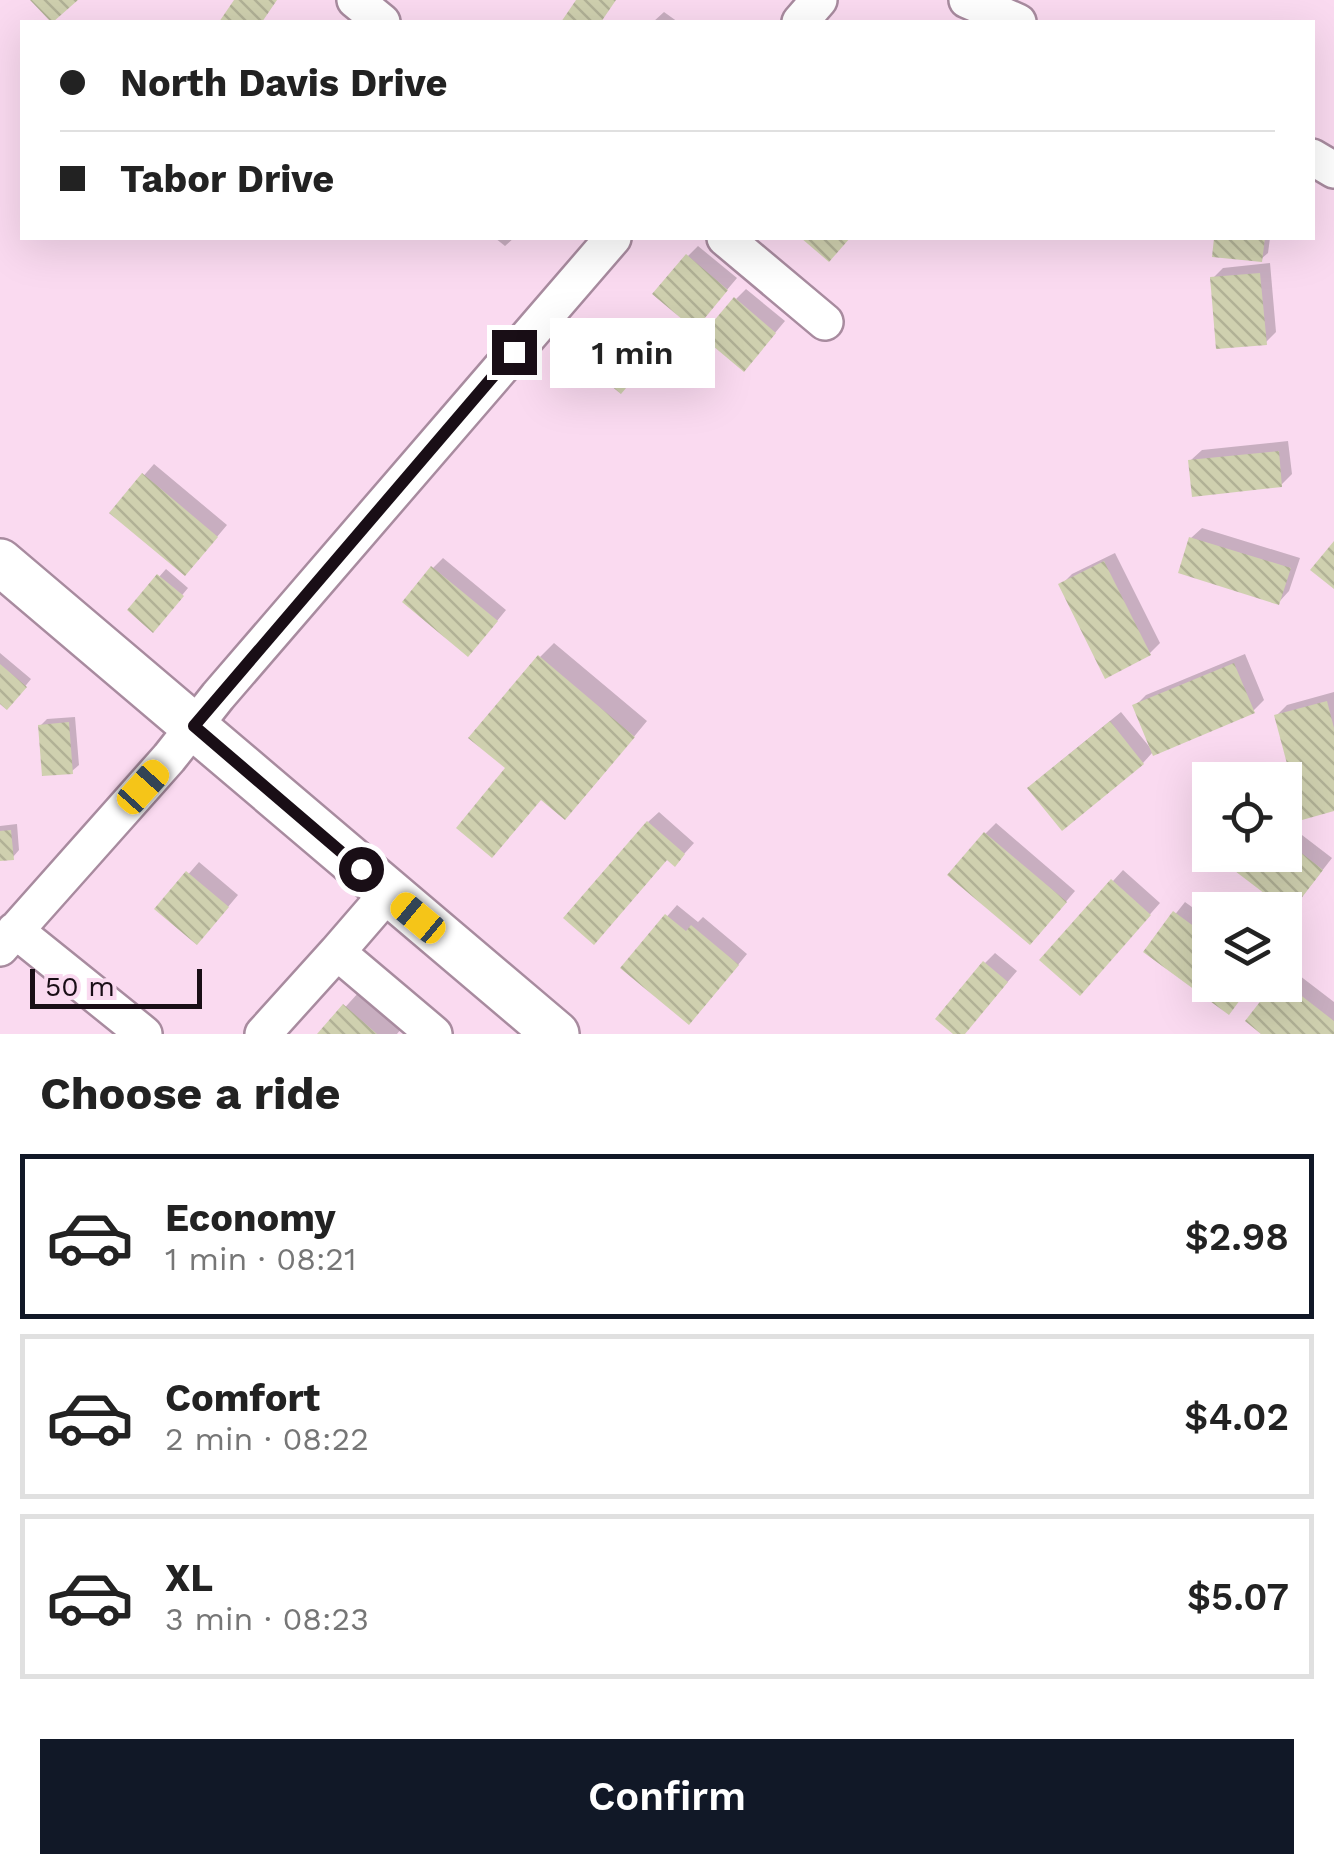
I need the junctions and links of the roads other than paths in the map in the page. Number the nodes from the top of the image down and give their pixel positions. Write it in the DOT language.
graph roads {
  1 [pos="355,0"];
  2 [pos="819,0"];
  3 [pos="967,0"];
  4 [pos="380,20"];
  5 [pos="802,20"];
  6 [pos="1013,20"];
  7 [pos="611,240"];
  8 [pos="727,240"];
  9 [pos="825,322"];
  10 [pos="0,562"];
  11 [pos="194,726"];
  12 [pos="388,894"];
  13 [pos="7,939"];
  14 [pos="337,952"];
  15 [pos="536,1028"];
  16 [pos="144,1034"];
  17 [pos="263,1034"];
  18 [pos="434,1034"];
  1 -- 4 [label="street"];
  2 -- 5 [label="street"];
  3 -- 6 [label="street"];
  7 -- 11 [label="street"];
  8 -- 9 [label="street"];
  10 -- 11 [label="main road"];
  11 -- 12 [label="main road"];
  11 -- 13 [label="street"];
  12 -- 14 [label="street"];
  12 -- 15 [label="main road"];
  13 -- 16 [label="street"];
  14 -- 17 [label="street"];
  14 -- 18 [label="street"];
}
